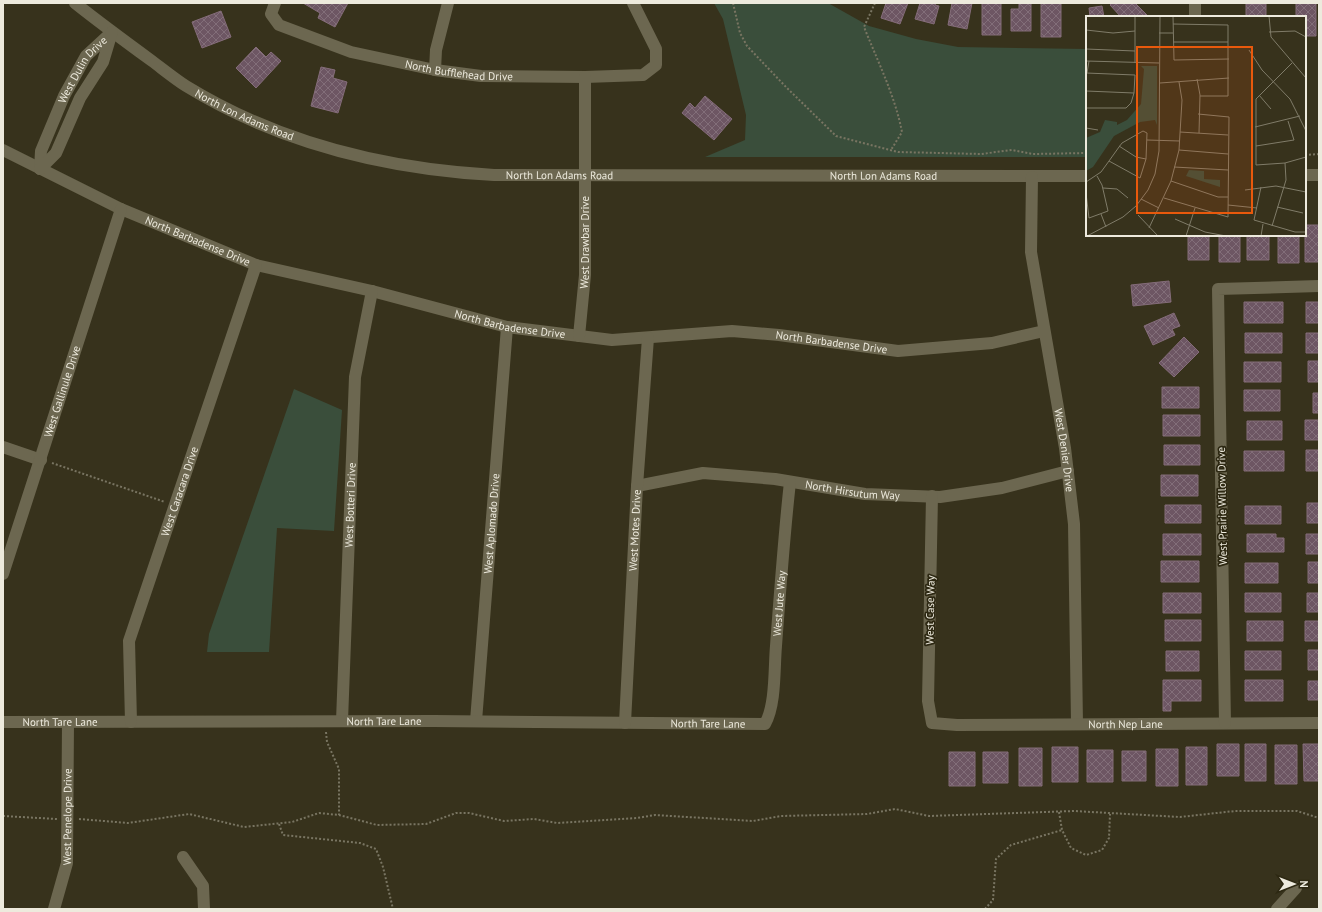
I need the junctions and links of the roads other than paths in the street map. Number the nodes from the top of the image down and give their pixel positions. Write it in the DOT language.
graph roads {
  1 [pos="75,3"];
  2 [pos="448,3"];
  3 [pos="633,3"];
  4 [pos="1195,3"];
  5 [pos="273,8"];
  6 [pos="1195,16"];
  7 [pos="112,32"];
  8 [pos="435,70"];
  9 [pos="585,77"];
  10 [pos="3,150"];
  11 [pos="40,169"];
  12 [pos="1306,174"];
  13 [pos="1319,175"];
  14 [pos="585,176"];
  15 [pos="1086,176"];
  16 [pos="1032,177"];
  17 [pos="121,209"];
  18 [pos="256,265"];
  19 [pos="1319,286"];
  20 [pos="372,291"];
  21 [pos="507,327"];
  22 [pos="1044,331"];
  23 [pos="579,336"];
  24 [pos="648,338"];
  25 [pos="3,447"];
  26 [pos="41,460"];
  27 [pos="1068,471"];
  28 [pos="790,482"];
  29 [pos="637,486"];
  30 [pos="932,496"];
  31 [pos="3,574"];
  32 [pos="342,721"];
  33 [pos="476,721"];
  34 [pos="3,722"];
  35 [pos="68,722"];
  36 [pos="131,722"];
  37 [pos="626,723"];
  38 [pos="932,723"];
  39 [pos="1225,723"];
  40 [pos="1319,723"];
  41 [pos="765,724"];
  42 [pos="1077,724"];
  43 [pos="183,857"];
  44 [pos="1296,888"];
  45 [pos="54,909"];
  46 [pos="204,909"];
  47 [pos="1277,909"];
  1 -- 7 [label="street, North Lon Adams Road"];
  2 -- 8 [label="street"];
  3 -- 9 [label="street, North Bufflehead Drive"];
  4 -- 6 [label="street"];
  5 -- 8 [label="street, North Bufflehead Drive"];
  7 -- 11 [label="street, West Dulin Drive"];
  7 -- 11 [label="street, West Dulin Drive"];
  7 -- 14 [label="street, North Lon Adams Road"];
  8 -- 9 [label="street, North Bufflehead Drive"];
  9 -- 14 [label="street, West Drawbar Drive"];
  10 -- 11 [label="street, North Barbadense Drive"];
  11 -- 17 [label="street, North Barbadense Drive"];
  12 -- 13 [label="street"];
  14 -- 16 [label="street, North Lon Adams Road"];
  14 -- 23 [label="street, West Drawbar Drive"];
  15 -- 16 [label="street, North Lon Adams Road"];
  16 -- 22 [label="street, West Denier Drive"];
  17 -- 18 [label="street, North Barbadense Drive"];
  17 -- 26 [label="street, West Gallinule Drive"];
  18 -- 20 [label="street, North Barbadense Drive"];
  18 -- 36 [label="street, West Caracara Drive"];
  19 -- 39 [label="street, West Prairie Willow Drive"];
  20 -- 21 [label="street, North Barbadense Drive"];
  20 -- 32 [label="street, West Botteri Drive"];
  21 -- 23 [label="street, North Barbadense Drive"];
  21 -- 33 [label="street, West Aplomado Drive"];
  22 -- 24 [label="street, North Barbadense Drive"];
  22 -- 27 [label="street, West Denier Drive"];
  23 -- 24 [label="street, North Barbadense Drive"];
  24 -- 29 [label="street, West Motes Drive"];
  25 -- 26 [label="street"];
  26 -- 31 [label="street, West Gallinule Drive"];
  27 -- 30 [label="street, North Hirsutum Way"];
  27 -- 42 [label="street, West Denier Drive"];
  28 -- 29 [label="street, North Hirsutum Way"];
  28 -- 30 [label="street, North Hirsutum Way"];
  28 -- 41 [label="street, West Jute Way"];
  29 -- 37 [label="street, West Motes Drive"];
  30 -- 38 [label="street, West Case Way"];
  32 -- 33 [label="street, North Tare Lane"];
  32 -- 36 [label="street, North Tare Lane"];
  33 -- 37 [label="street, North Tare Lane"];
  34 -- 35 [label="street, North Tare Lane"];
  35 -- 36 [label="street, North Tare Lane"];
  35 -- 45 [label="street, West Penelope Drive"];
  37 -- 41 [label="street, North Tare Lane"];
  38 -- 42 [label="street, North Nep Lane"];
  39 -- 40 [label="street, North Nep Lane"];
  39 -- 42 [label="street, North Nep Lane"];
  43 -- 46 [label="street"];
  44 -- 47 [label="street"];
}
